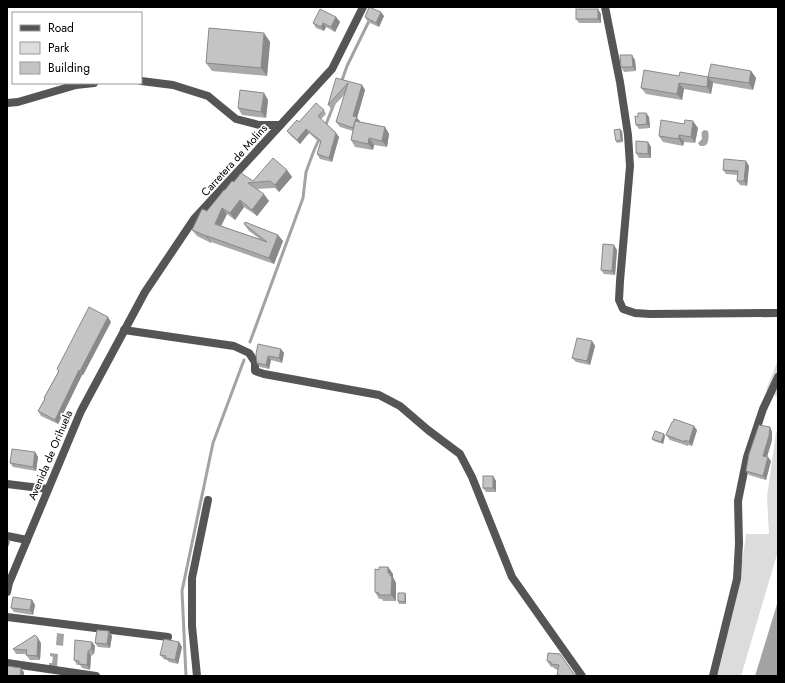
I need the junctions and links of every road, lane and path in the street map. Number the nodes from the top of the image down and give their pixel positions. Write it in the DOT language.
graph roads {
  1 [pos="363,7"];
  2 [pos="605,7"];
  3 [pos="142,81"];
  4 [pos="85,84"];
  5 [pos="7,103"];
  6 [pos="280,125"];
  7 [pos="778,313"];
  8 [pos="124,330"];
  9 [pos="778,377"];
  10 [pos="7,484"];
  11 [pos="48,489"];
  12 [pos="208,500"];
  13 [pos="7,536"];
  14 [pos="27,540"];
  15 [pos="7,592"];
  16 [pos="7,617"];
  17 [pos="168,637"];
  18 [pos="7,663"];
  19 [pos="96,676"];
  20 [pos="197,676"];
  21 [pos="582,676"];
  22 [pos="713,676"];
  1 -- 6 [label="street, Carretera de Molins"];
  2 -- 7 [label="street"];
  3 -- 6 [label="street"];
  4 -- 5 [label="street"];
  6 -- 8 [label="street, Carretera de Molins"];
  8 -- 11 [label="street, Avenida de Orihuela"];
  8 -- 21 [label="street"];
  9 -- 22 [label="street"];
  10 -- 11 [label="street"];
  11 -- 14 [label="street, Avenida de Orihuela"];
  12 -- 20 [label="street"];
  13 -- 14 [label="street"];
  14 -- 15 [label="street, Avenida de Orihuela"];
  16 -- 17 [label="street"];
  18 -- 19 [label="street"];
}
